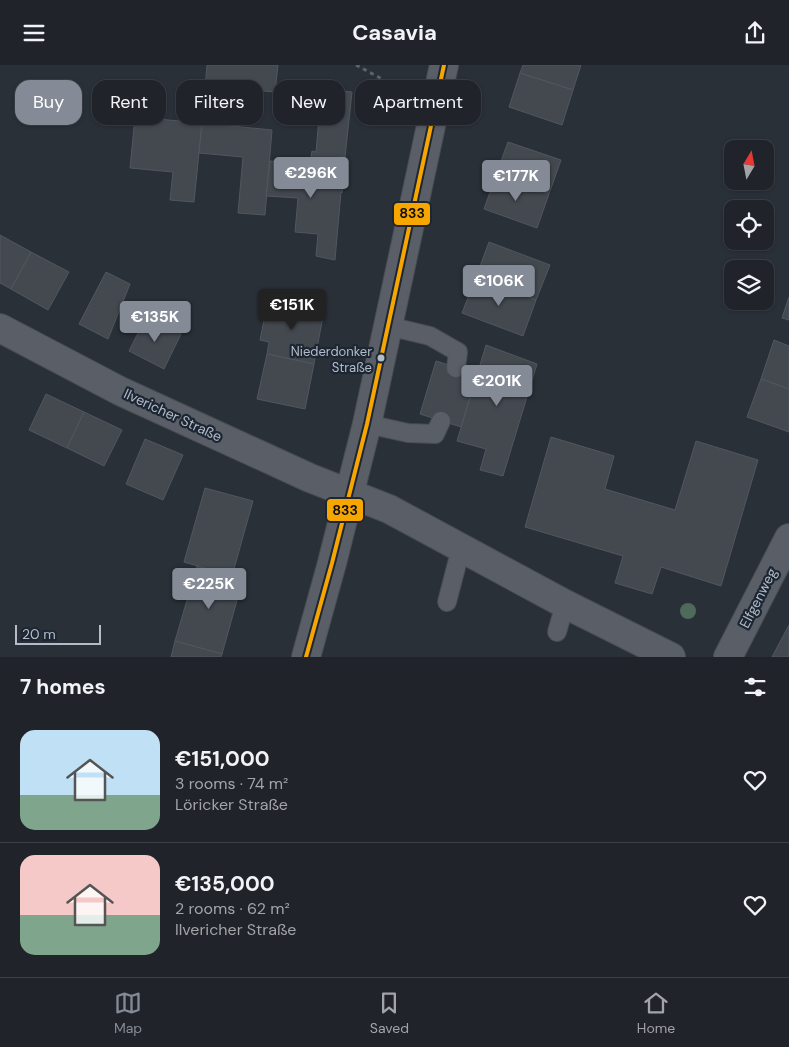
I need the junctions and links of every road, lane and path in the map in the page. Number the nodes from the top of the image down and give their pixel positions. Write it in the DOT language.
graph roads {
  1 [pos="356,65"];
  2 [pos="444,65"];
  3 [pos="384,80"];
  4 [pos="441,80"];
  5 [pos="431,125"];
  6 [pos="388,326"];
  7 [pos="0,329"];
  8 [pos="456,368"];
  9 [pos="441,421"];
  10 [pos="367,424"];
  11 [pos="351,494"];
  12 [pos="789,539"];
  13 [pos="461,548"];
  14 [pos="447,602"];
  15 [pos="565,604"];
  16 [pos="557,632"];
  17 [pos="306,657"];
  18 [pos="671,657"];
  19 [pos="728,657"];
  1 -- 3 [label="path"];
  2 -- 4 [label="street"];
  5 -- 6 [label="street"];
  6 -- 8 [label="lane"];
  6 -- 10 [label="street"];
  7 -- 11 [label="street, Ilvericher Straße"];
  9 -- 10 [label="lane"];
  10 -- 11 [label="street"];
  11 -- 13 [label="street"];
  11 -- 17 [label="street"];
  12 -- 19 [label="street, Elfgenweg"];
  13 -- 14 [label="lane"];
  13 -- 15 [label="street"];
  15 -- 16 [label="lane"];
  15 -- 18 [label="street"];
}
